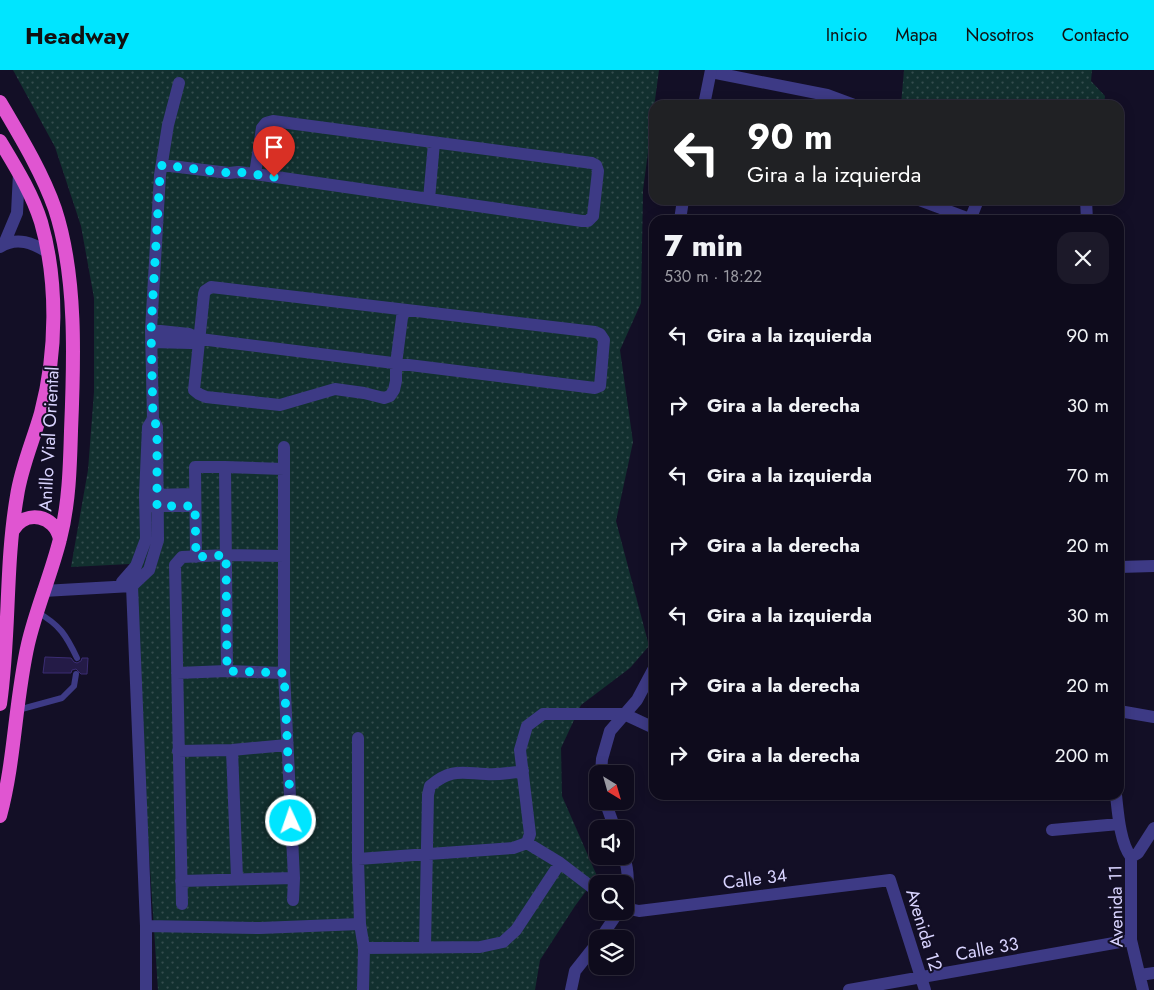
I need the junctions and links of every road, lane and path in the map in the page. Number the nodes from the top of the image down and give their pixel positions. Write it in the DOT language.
graph roads {
  1 [pos="711,71"];
  2 [pos="179,83"];
  3 [pos="705,100"];
  4 [pos="839,100"];
  5 [pos="0,102"];
  6 [pos="0,141"];
  7 [pos="434,143"];
  8 [pos="163,160"];
  9 [pos="19,173"];
  10 [pos="255,174"];
  11 [pos="429,199"];
  12 [pos="932,205"];
  13 [pos="959,215"];
  14 [pos="2,245"];
  15 [pos="49,253"];
  16 [pos="402,310"];
  17 [pos="151,336"];
  18 [pos="200,339"];
  19 [pos="396,364"];
  20 [pos="284,447"];
  21 [pos="225,467"];
  22 [pos="284,469"];
  23 [pos="151,500"];
  24 [pos="195,500"];
  25 [pos="13,530"];
  26 [pos="60,539"];
  27 [pos="12,547"];
  28 [pos="226,555"];
  29 [pos="284,556"];
  30 [pos="196,557"];
  31 [pos="1154,566"];
  32 [pos="1124,567"];
  33 [pos="0,572"];
  34 [pos="129,582"];
  35 [pos="43,592"];
  36 [pos="37,612"];
  37 [pos="4,617"];
  38 [pos="77,658"];
  39 [pos="227,671"];
  40 [pos="177,673"];
  41 [pos="284,673"];
  42 [pos="76,674"];
  43 [pos="649,677"];
  44 [pos="2,684"];
  45 [pos="0,704"];
  46 [pos="16,711"];
  47 [pos="1124,712"];
  48 [pos="624,714"];
  49 [pos="1154,717"];
  50 [pos="649,726"];
  51 [pos="358,738"];
  52 [pos="287,745"];
  53 [pos="232,750"];
  54 [pos="178,752"];
  55 [pos="602,765"];
  56 [pos="522,772"];
  57 [pos="1117,800"];
  58 [pos="0,816"];
  59 [pos="1119,824"];
  60 [pos="1154,828"];
  61 [pos="1052,830"];
  62 [pos="527,843"];
  63 [pos="426,854"];
  64 [pos="1131,857"];
  65 [pos="358,859"];
  66 [pos="560,863"];
  67 [pos="238,878"];
  68 [pos="294,878"];
  69 [pos="890,880"];
  70 [pos="181,881"];
  71 [pos="589,885"];
  72 [pos="293,900"];
  73 [pos="182,904"];
  74 [pos="634,910"];
  75 [pos="360,924"];
  76 [pos="146,926"];
  77 [pos="1131,940"];
  78 [pos="424,947"];
  79 [pos="364,948"];
  80 [pos="589,952"];
  81 [pos="1154,973"];
  82 [pos="1140,975"];
  83 [pos="923,984"];
  84 [pos="146,990"];
  85 [pos="363,990"];
  86 [pos="571,990"];
  87 [pos="849,990"];
  88 [pos="1143,990"];
  1 -- 3 [label="street"];
  1 -- 4 [label="street"];
  2 -- 8 [label="street"];
  5 -- 26 [label="highway, Anillo Vial Oriental"];
  6 -- 9 [label="highway, Anillo Vial Oriental"];
  7 -- 10 [label="street"];
  7 -- 11 [label="street"];
  7 -- 11 [label="street"];
  8 -- 10 [label="street"];
  8 -- 17 [label="street"];
  9 -- 14 [label="street"];
  9 -- 15 [label="highway, Anillo Vial Oriental"];
  10 -- 11 [label="street"];
  12 -- 13 [label="street"];
  14 -- 15 [label="street"];
  15 -- 25 [label="highway, Anillo Vial Oriental"];
  16 -- 18 [label="street"];
  16 -- 19 [label="street"];
  16 -- 19 [label="street"];
  17 -- 18 [label="street"];
  17 -- 23 [label="street"];
  18 -- 19 [label="street"];
  18 -- 19 [label="street"];
  20 -- 22 [label="street"];
  21 -- 22 [label="street"];
  21 -- 24 [label="street"];
  21 -- 28 [label="street"];
  22 -- 29 [label="street"];
  23 -- 24 [label="street"];
  23 -- 34 [label="street"];
  24 -- 30 [label="street"];
  25 -- 26 [label="highway"];
  25 -- 27 [label="highway, Anillo Vial Oriental"];
  26 -- 35 [label="highway, Anillo Vial Oriental"];
  27 -- 33 [label="street"];
  27 -- 37 [label="highway, Anillo Vial Oriental"];
  28 -- 29 [label="street"];
  28 -- 30 [label="street"];
  28 -- 39 [label="street"];
  29 -- 41 [label="street"];
  30 -- 40 [label="street"];
  31 -- 32 [label="street"];
  34 -- 35 [label="street"];
  34 -- 76 [label="street"];
  35 -- 36 [label="highway, Anillo Vial Oriental"];
  36 -- 38 [label="lane"];
  36 -- 46 [label="highway, Anillo Vial Oriental"];
  37 -- 44 [label="highway, Anillo Vial Oriental"];
  39 -- 40 [label="street"];
  39 -- 41 [label="street"];
  40 -- 54 [label="street"];
  41 -- 52 [label="street"];
  42 -- 46 [label="lane"];
  43 -- 48 [label="street"];
  44 -- 45 [label="highway, Anillo Vial Oriental"];
  46 -- 58 [label="highway, Anillo Vial Oriental"];
  47 -- 49 [label="street"];
  48 -- 50 [label="street"];
  48 -- 55 [label="street"];
  48 -- 56 [label="street"];
  51 -- 65 [label="street"];
  52 -- 53 [label="street"];
  52 -- 68 [label="street"];
  53 -- 54 [label="street"];
  53 -- 67 [label="street"];
  54 -- 70 [label="street"];
  56 -- 62 [label="street"];
  56 -- 63 [label="street"];
  57 -- 59 [label="street"];
  59 -- 61 [label="street"];
  59 -- 64 [label="street"];
  60 -- 64 [label="street, Avenida 11"];
  62 -- 63 [label="street"];
  62 -- 66 [label="street"];
  63 -- 65 [label="street"];
  63 -- 78 [label="street"];
  64 -- 77 [label="street, Avenida 11"];
  65 -- 75 [label="street"];
  66 -- 71 [label="street"];
  66 -- 78 [label="street"];
  67 -- 68 [label="street"];
  67 -- 70 [label="street"];
  68 -- 72 [label="street"];
  69 -- 74 [label="street, Calle 34"];
  69 -- 83 [label="street, Avenida 12"];
  70 -- 73 [label="street"];
  75 -- 76 [label="street"];
  75 -- 79 [label="street"];
  76 -- 84 [label="street"];
  77 -- 82 [label="street, Avenida 11"];
  77 -- 83 [label="street, Calle 33"];
  78 -- 79 [label="street"];
  79 -- 85 [label="street"];
  80 -- 86 [label="street"];
  81 -- 82 [label="street"];
  82 -- 88 [label="street, Avenida 11"];
  83 -- 87 [label="street, Calle 33"];
}
